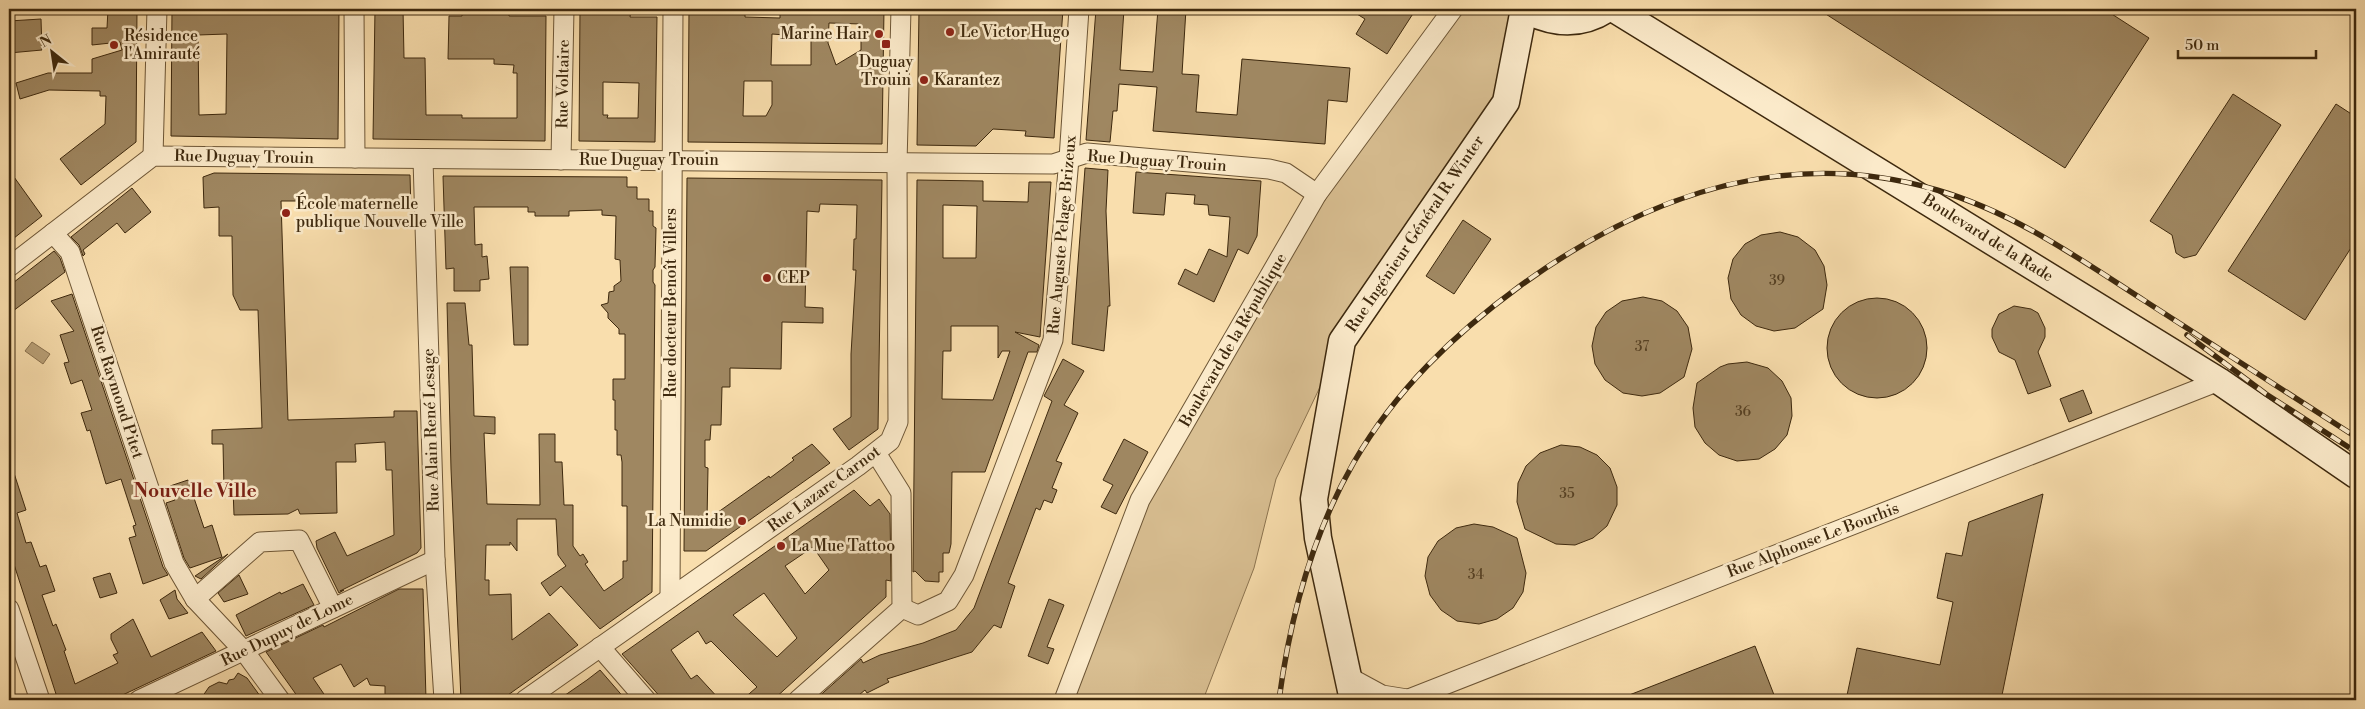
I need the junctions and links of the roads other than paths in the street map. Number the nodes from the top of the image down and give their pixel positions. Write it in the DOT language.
graph roads {
  1 [pos="157,9"];
  2 [pos="354,9"];
  3 [pos="564,9"];
  4 [pos="673,9"];
  5 [pos="901,9"];
  6 [pos="1079,9"];
  7 [pos="1453,9"];
  8 [pos="1524,9"];
  9 [pos="1607,9"];
  10 [pos="1614,9"];
  11 [pos="153,156"];
  12 [pos="355,158"];
  13 [pos="423,159"];
  14 [pos="1070,159"];
  15 [pos="561,160"];
  16 [pos="672,160"];
  17 [pos="897,164"];
  18 [pos="1318,194"];
  19 [pos="53,233"];
  20 [pos="9,267"];
  21 [pos="2219,381"];
  22 [pos="876,453"];
  23 [pos="2356,475"];
  24 [pos="435,560"];
  25 [pos="670,598"];
  26 [pos="195,599"];
  27 [pos="333,608"];
  28 [pos="902,608"];
  29 [pos="9,609"];
  30 [pos="600,647"];
  31 [pos="244,651"];
  32 [pos="1350,688"];
  33 [pos="162,696"];
  34 [pos="40,700"];
  35 [pos="140,700"];
  36 [pos="280,700"];
  37 [pos="444,700"];
  38 [pos="525,700"];
  39 [pos="646,700"];
  40 [pos="798,700"];
  41 [pos="1064,700"];
  42 [pos="1407,700"];
  1 -- 11 [label="street"];
  2 -- 12 [label="street"];
  3 -- 15 [label="street, Rue Voltaire"];
  4 -- 16 [label="street, Rue docteur Benoît Villers"];
  5 -- 17 [label="street, Rue Lazare Carnot"];
  6 -- 14 [label="street, Rue Auguste Pelage Brizeux"];
  7 -- 18 [label="street, Boulevard de la République"];
  8 -- 9 [label="street"];
  8 -- 32 [label="street, Rue Ingénieur Général R. Winter"];
  10 -- 21 [label="street, Boulevard de la Rade"];
  11 -- 12 [label="street, Rue Duguay Trouin"];
  11 -- 19 [label="street, Rue Duguay Trouin"];
  12 -- 13 [label="street, Rue Duguay Trouin"];
  13 -- 15 [label="street, Rue Duguay Trouin"];
  13 -- 24 [label="street, Rue Alain René Lesage"];
  14 -- 17 [label="street, Rue Duguay Trouin"];
  14 -- 18 [label="street, Rue Duguay Trouin"];
  14 -- 28 [label="street, Rue Auguste Pelage Brizeux"];
  15 -- 16 [label="street, Rue Duguay Trouin"];
  16 -- 17 [label="street, Rue Duguay Trouin"];
  16 -- 25 [label="street, Rue docteur Benoît Villers"];
  17 -- 22 [label="street, Rue Lazare Carnot"];
  18 -- 41 [label="street, Boulevard de la République"];
  19 -- 20 [label="street, Rue Duguay Trouin"];
  19 -- 26 [label="street, Rue Raymond Pitet"];
  21 -- 23 [label="street, Boulevard de la Rade"];
  21 -- 42 [label="street, Rue Alphonse Le Bourhis"];
  22 -- 25 [label="street, Rue Lazare Carnot"];
  22 -- 28 [label="street"];
  24 -- 27 [label="street, Rue Dupuy de Lome"];
  24 -- 37 [label="street, Rue Alain René Lesage"];
  25 -- 30 [label="street, Rue Lazare Carnot"];
  26 -- 27 [label="street"];
  26 -- 31 [label="street, Rue Raymond Pitet"];
  27 -- 31 [label="street, Rue Dupuy de Lome"];
  28 -- 40 [label="street"];
  29 -- 34 [label="street"];
  30 -- 38 [label="street, Rue Lazare Carnot"];
  30 -- 39 [label="street"];
  31 -- 33 [label="street, Rue Dupuy de Lome"];
  31 -- 36 [label="street, Rue Raymond Pitet"];
  32 -- 42 [label="street, Rue Alphonse Le Bourhis"];
  33 -- 35 [label="street, Rue Dupuy de Lome"];
}
